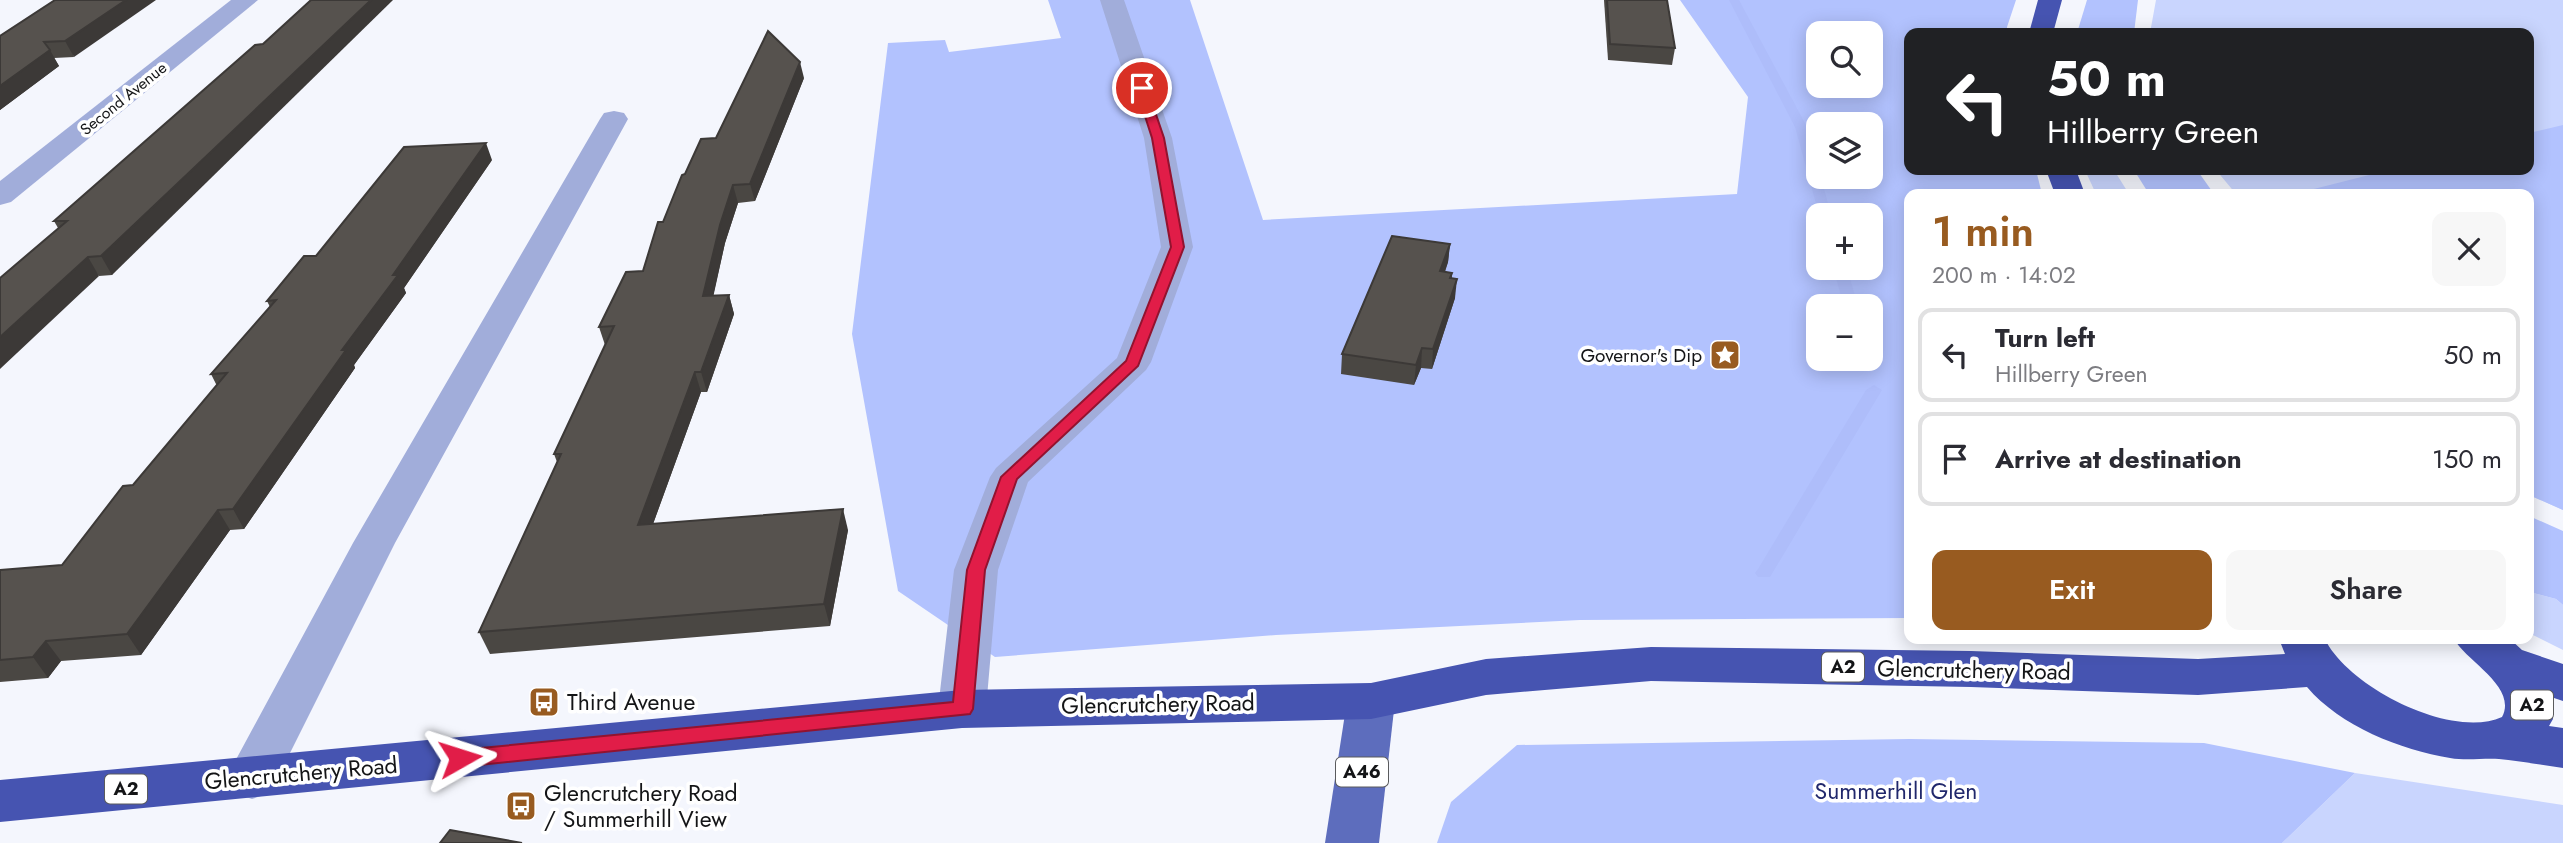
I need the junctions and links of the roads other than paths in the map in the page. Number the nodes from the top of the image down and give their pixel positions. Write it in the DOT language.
graph roads {
  1 [pos="246,0"];
  2 [pos="1112,0"];
  3 [pos="2050,0"];
  4 [pos="2042,28"];
  5 [pos="614,118"];
  6 [pos="0,197"];
  7 [pos="2492,651"];
  8 [pos="2310,654"];
  9 [pos="2563,682"];
  10 [pos="1371,701"];
  11 [pos="962,709"];
  12 [pos="2499,740"];
  13 [pos="2563,748"];
  14 [pos="252,778"];
  15 [pos="0,801"];
  16 [pos="1352,843"];
  1 -- 6 [label="street, Second Avenue"];
  2 -- 11 [label="street"];
  3 -- 4 [label="highway"];
  5 -- 14 [label="street"];
  7 -- 9 [label="highway, A2"];
  7 -- 12 [label="highway, A2"];
  8 -- 10 [label="highway, Glencrutchery Road / A2"];
  8 -- 12 [label="highway, A2"];
  10 -- 11 [label="highway, Glencrutchery Road / A2"];
  10 -- 16 [label="main road, A46"];
  11 -- 14 [label="highway, Glencrutchery Road / A2"];
  12 -- 13 [label="highway, A2"];
  14 -- 15 [label="highway, Glencrutchery Road / A2"];
}
